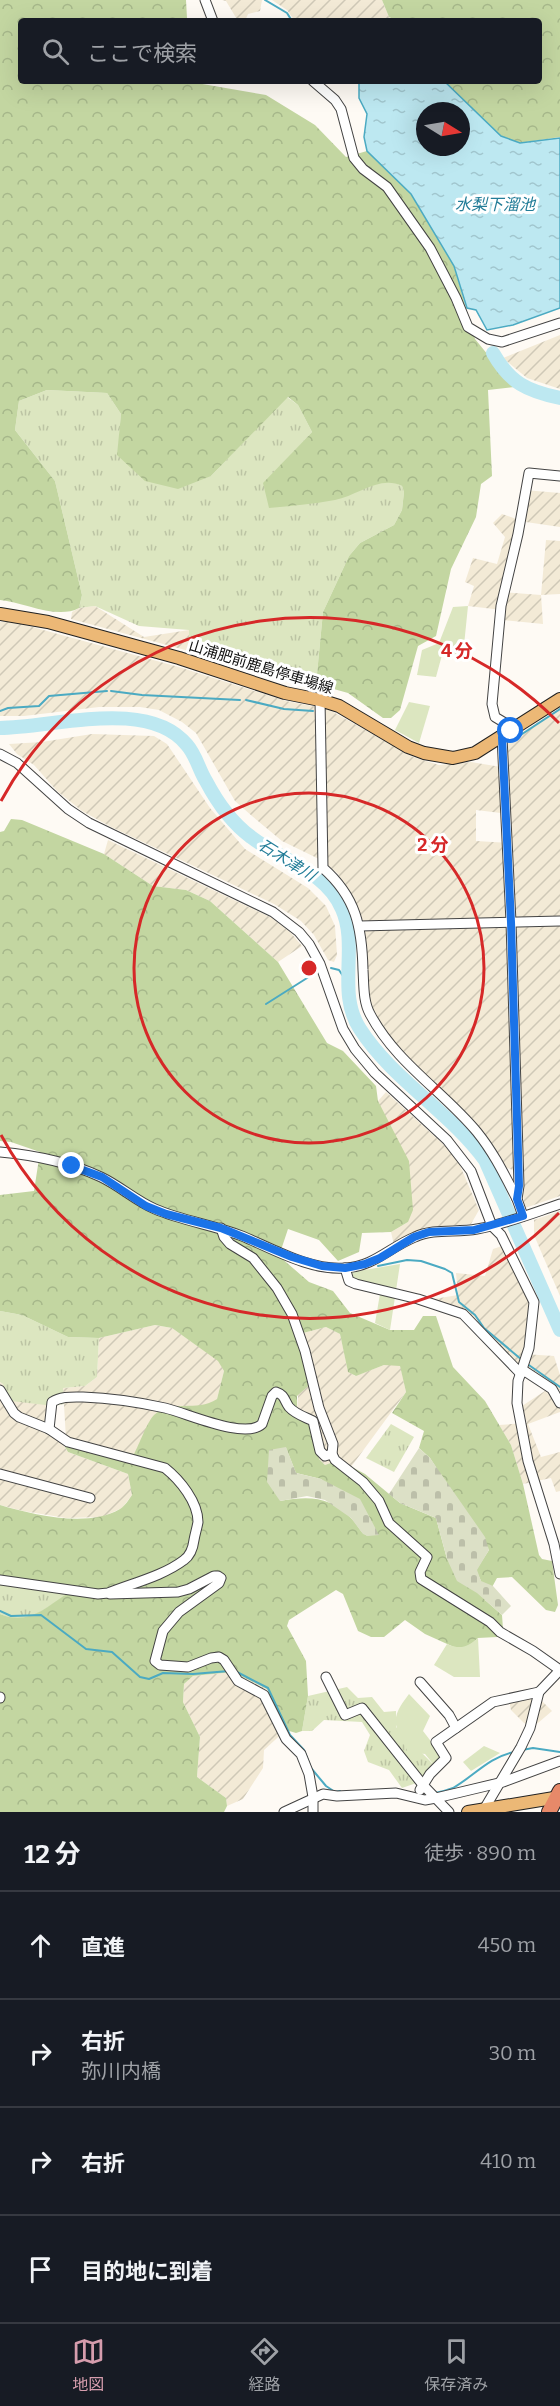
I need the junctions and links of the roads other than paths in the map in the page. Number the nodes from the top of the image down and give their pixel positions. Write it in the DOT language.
graph roads {
  1 [pos="205,0"];
  2 [pos="212,18"];
  3 [pos="316,84"];
  4 [pos="560,323"];
  5 [pos="560,476"];
  6 [pos="0,614"];
  7 [pos="560,699"];
  8 [pos="320,700"];
  9 [pos="506,734"];
  10 [pos="0,754"];
  11 [pos="560,921"];
  12 [pos="511,922"];
  13 [pos="360,926"];
  14 [pos="0,1152"];
  15 [pos="517,1199"];
  16 [pos="560,1204"];
  17 [pos="522,1216"];
  18 [pos="492,1226"];
  19 [pos="221,1228"];
  20 [pos="345,1268"];
  21 [pos="524,1367"];
  22 [pos="0,1390"];
  23 [pos="560,1403"];
  24 [pos="48,1429"];
  25 [pos="332,1454"];
  26 [pos="0,1474"];
  27 [pos="90,1498"];
  28 [pos="560,1574"];
  29 [pos="0,1580"];
  30 [pos="108,1593"];
  31 [pos="560,1670"];
  32 [pos="326,1677"];
  33 [pos="420,1682"];
  34 [pos="539,1692"];
  35 [pos="456,1728"];
  36 [pos="560,1761"];
  37 [pos="503,1782"];
  38 [pos="425,1793"];
  39 [pos="559,1795"];
  40 [pos="313,1797"];
  41 [pos="483,1811"];
  42 [pos="284,1812"];
  43 [pos="313,1812"];
  44 [pos="449,1812"];
  45 [pos="468,1812"];
  46 [pos="549,1812"];
  1 -- 2 [label="street"];
  3 -- 4 [label="street"];
  5 -- 9 [label="street"];
  6 -- 8 [label="main road, 山浦肥前鹿島停車場線"];
  7 -- 9 [label="main road, 山浦肥前鹿島停車場線"];
  8 -- 9 [label="main road, 山浦肥前鹿島停車場線"];
  8 -- 13 [label="street"];
  9 -- 12 [label="street"];
  10 -- 18 [label="street"];
  11 -- 12 [label="street"];
  12 -- 13 [label="street"];
  12 -- 15 [label="street"];
  13 -- 15 [label="street"];
  14 -- 19 [label="street"];
  15 -- 17 [label="street"];
  16 -- 17 [label="street"];
  17 -- 18 [label="street"];
  18 -- 20 [label="street"];
  18 -- 21 [label="street"];
  19 -- 20 [label="street"];
  19 -- 25 [label="street"];
  20 -- 21 [label="street"];
  21 -- 23 [label="street"];
  21 -- 28 [label="street"];
  22 -- 24 [label="street"];
  24 -- 25 [label="street"];
  24 -- 30 [label="street"];
  25 -- 31 [label="street"];
  26 -- 27 [label="street"];
  29 -- 30 [label="street"];
  30 -- 40 [label="street"];
  31 -- 34 [label="street"];
  32 -- 38 [label="street"];
  33 -- 35 [label="street"];
  34 -- 35 [label="street"];
  34 -- 37 [label="street"];
  35 -- 38 [label="street"];
  36 -- 37 [label="street"];
  37 -- 38 [label="street"];
  37 -- 41 [label="street"];
  38 -- 40 [label="street"];
  38 -- 44 [label="street"];
  39 -- 41 [label="main road"];
  39 -- 46 [label="highway"];
  40 -- 42 [label="street"];
  40 -- 43 [label="street"];
  41 -- 45 [label="main road"];
}
